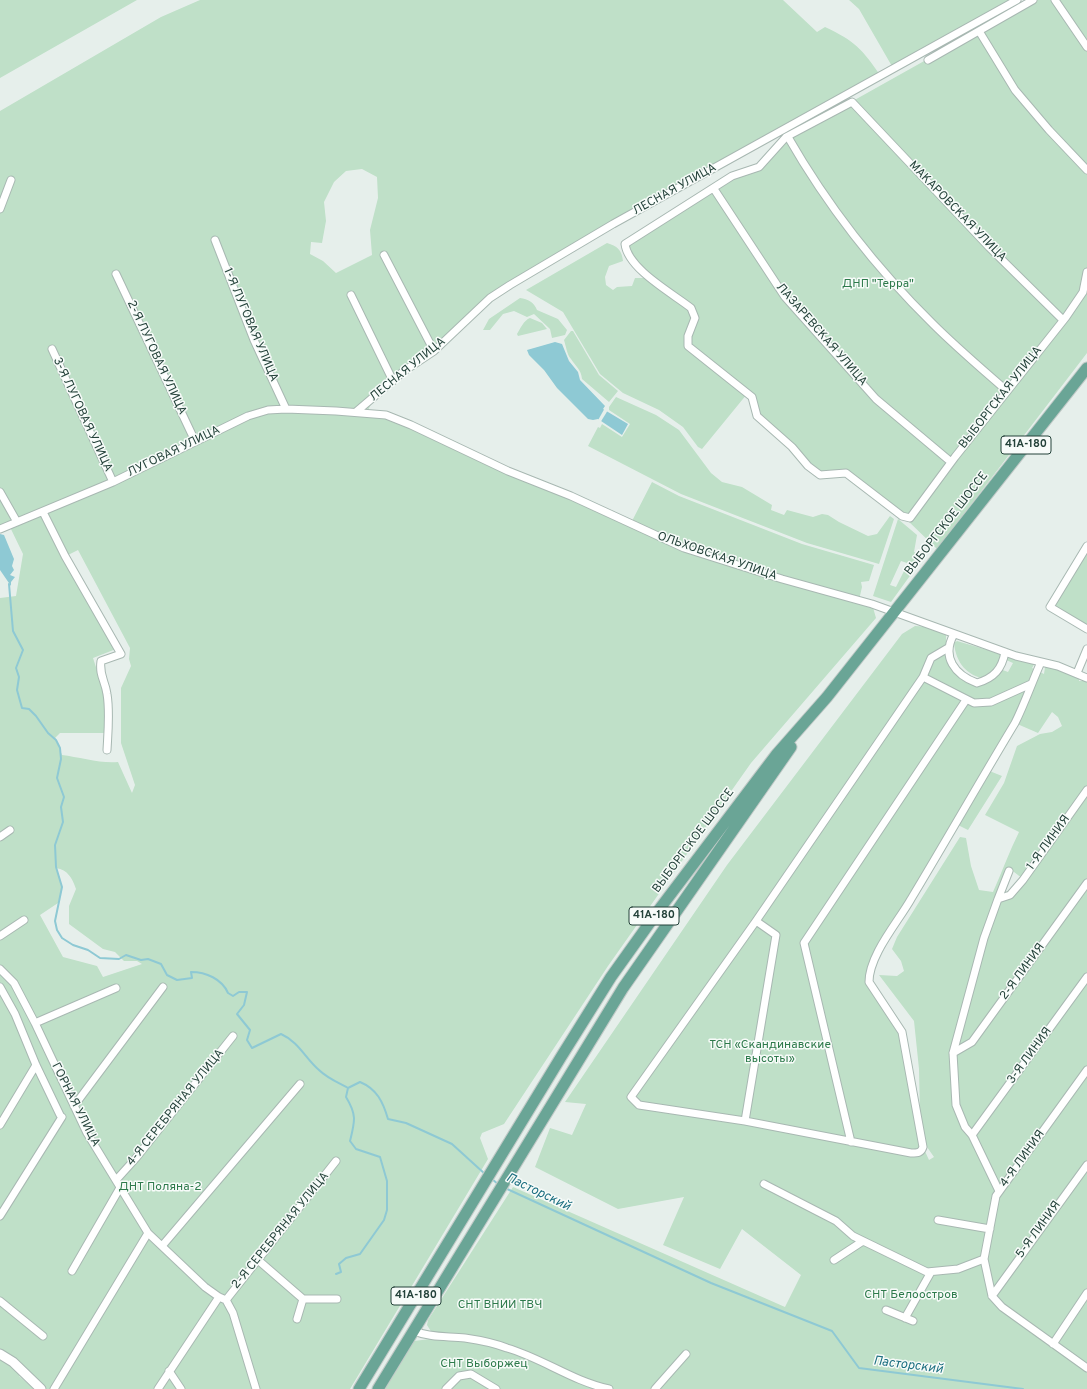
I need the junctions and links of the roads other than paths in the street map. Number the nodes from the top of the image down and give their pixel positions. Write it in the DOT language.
graph roads {
  1 [pos="1017,0"];
  2 [pos="1033,0"];
  3 [pos="1055,0"];
  4 [pos="979,31"];
  5 [pos="1087,47"];
  6 [pos="928,60"];
  7 [pos="788,137"];
  8 [pos="1087,170"];
  9 [pos="10,180"];
  10 [pos="714,189"];
  11 [pos="0,209"];
  12 [pos="215,240"];
  13 [pos="384,255"];
  14 [pos="1087,272"];
  15 [pos="116,274"];
  16 [pos="350,295"];
  17 [pos="1063,320"];
  18 [pos="52,348"];
  19 [pos="434,351"];
  20 [pos="1087,368"];
  21 [pos="393,381"];
  22 [pos="1007,391"];
  23 [pos="286,409"];
  24 [pos="356,412"];
  25 [pos="195,441"];
  26 [pos="951,462"];
  27 [pos="112,482"];
  28 [pos="0,492"];
  29 [pos="43,512"];
  30 [pos="17,522"];
  31 [pos="0,529"];
  32 [pos="1087,546"];
  33 [pos="894,612"];
  34 [pos="1087,629"];
  35 [pos="954,634"];
  36 [pos="948,648"];
  37 [pos="1087,649"];
  38 [pos="1004,652"];
  39 [pos="1041,662"];
  40 [pos="1077,673"];
  41 [pos="923,677"];
  42 [pos="1087,678"];
  43 [pos="1031,684"];
  44 [pos="827,697"];
  45 [pos="966,700"];
  46 [pos="107,750"];
  47 [pos="1087,790"];
  48 [pos="10,830"];
  49 [pos="0,837"];
  50 [pos="1009,871"];
  51 [pos="1087,883"];
  52 [pos="998,899"];
  53 [pos="24,920"];
  54 [pos="756,921"];
  55 [pos="0,936"];
  56 [pos="0,969"];
  57 [pos="1087,977"];
  58 [pos="0,987"];
  59 [pos="163,987"];
  60 [pos="116,988"];
  61 [pos="35,1023"];
  62 [pos="234,1036"];
  63 [pos="953,1053"];
  64 [pos="36,1066"];
  65 [pos="1087,1070"];
  66 [pos="300,1084"];
  67 [pos="74,1106"];
  68 [pos="745,1120"];
  69 [pos="0,1125"];
  70 [pos="972,1135"];
  71 [pos="851,1142"];
  72 [pos="336,1161"];
  73 [pos="1087,1165"];
  74 [pos="117,1179"];
  75 [pos="764,1184"];
  76 [pos="121,1186"];
  77 [pos="999,1191"];
  78 [pos="0,1216"];
  79 [pos="938,1220"];
  80 [pos="990,1229"];
  81 [pos="148,1233"];
  82 [pos="863,1240"];
  83 [pos="162,1246"];
  84 [pos="984,1259"];
  85 [pos="258,1260"];
  86 [pos="834,1260"];
  87 [pos="72,1271"];
  88 [pos="931,1272"];
  89 [pos="1087,1293"];
  90 [pos="992,1296"];
  91 [pos="218,1297"];
  92 [pos="303,1299"];
  93 [pos="338,1299"];
  94 [pos="226,1300"];
  95 [pos="0,1301"];
  96 [pos="886,1310"];
  97 [pos="905,1318"];
  98 [pos="297,1319"];
  99 [pos="913,1322"];
  100 [pos="414,1331"];
  101 [pos="43,1336"];
  102 [pos="1053,1344"];
  103 [pos="0,1354"];
  104 [pos="686,1354"];
  105 [pos="1087,1368"];
  106 [pos="169,1371"];
  107 [pos="40,1389"];
  108 [pos="54,1389"];
  109 [pos="158,1389"];
  110 [pos="181,1389"];
  111 [pos="256,1389"];
  112 [pos="359,1389"];
  113 [pos="378,1389"];
  114 [pos="446,1389"];
  115 [pos="496,1389"];
  116 [pos="609,1389"];
  117 [pos="655,1389"];
  1 -- 19 [label="street, ЛЕСНАЯ УЛИЦА"];
  2 -- 4 [label="street"];
  3 -- 5 [label="street"];
  4 -- 6 [label="street"];
  4 -- 8 [label="street"];
  7 -- 10 [label="street"];
  7 -- 17 [label="street, МАКАРОВСКАЯ УЛИЦА"];
  7 -- 22 [label="street"];
  9 -- 11 [label="street"];
  10 -- 26 [label="street, ЛАЗАРЕВСКАЯ УЛИЦА"];
  10 -- 26 [label="street, ВЫБОРГСКАЯ УЛИЦА"];
  12 -- 23 [label="street, 1-Я ЛУГОВАЯ УЛИЦА"];
  13 -- 19 [label="street"];
  14 -- 17 [label="street, ВЫБОРГСКАЯ УЛИЦА"];
  15 -- 25 [label="street, 2-Я ЛУГОВАЯ УЛИЦА"];
  16 -- 21 [label="street"];
  17 -- 22 [label="street, ВЫБОРГСКАЯ УЛИЦА"];
  18 -- 27 [label="street, 3-Я ЛУГОВАЯ УЛИЦА"];
  19 -- 21 [label="street, ЛЕСНАЯ УЛИЦА"];
  20 -- 33 [label="main road, ВЫБОРГСКОЕ ШОССЕ / 41А-180"];
  21 -- 24 [label="street, ЛЕСНАЯ УЛИЦА"];
  22 -- 26 [label="street, ВЫБОРГСКАЯ УЛИЦА"];
  23 -- 24 [label="street, ЛУГОВАЯ УЛИЦА"];
  23 -- 25 [label="street, ЛУГОВАЯ УЛИЦА"];
  24 -- 33 [label="street, ОЛЬХОВСКАЯ УЛИЦА"];
  25 -- 27 [label="street, ЛУГОВАЯ УЛИЦА"];
  27 -- 29 [label="street, ЛУГОВАЯ УЛИЦА"];
  28 -- 30 [label="street"];
  29 -- 30 [label="street, ЛУГОВАЯ УЛИЦА"];
  29 -- 46 [label="street"];
  30 -- 31 [label="street, ЛУГОВАЯ УЛИЦА"];
  32 -- 34 [label="street"];
  33 -- 35 [label="street, ОЛЬХОВСКАЯ УЛИЦА"];
  33 -- 44 [label="main road, ВЫБОРГСКОЕ ШОССЕ / 41А-180"];
  35 -- 36 [label="street"];
  35 -- 38 [label="street, ОЛЬХОВСКАЯ УЛИЦА"];
  36 -- 38 [label="street"];
  36 -- 41 [label="street"];
  37 -- 40 [label="street"];
  38 -- 39 [label="street, ОЛЬХОВСКАЯ УЛИЦА"];
  39 -- 40 [label="street, ОЛЬХОВСКАЯ УЛИЦА"];
  39 -- 43 [label="street"];
  40 -- 42 [label="street, ОЛЬХОВСКАЯ УЛИЦА"];
  41 -- 45 [label="street"];
  41 -- 54 [label="street"];
  43 -- 45 [label="street"];
  43 -- 71 [label="street"];
  44 -- 100 [label="main road, ВЫБОРГСКОЕ ШОССЕ / 41А-180"];
  44 -- 112 [label="main road, ВЫБОРГСКОЕ ШОССЕ / 41А-180"];
  45 -- 71 [label="street"];
  47 -- 52 [label="street, 1-Я ЛИНИЯ"];
  48 -- 49 [label="street"];
  50 -- 52 [label="street"];
  51 -- 63 [label="street, 2-Я ЛИНИЯ"];
  52 -- 63 [label="street"];
  53 -- 55 [label="street"];
  54 -- 68 [label="street"];
  54 -- 68 [label="street"];
  56 -- 61 [label="street, ГОРНАЯ УЛИЦА"];
  57 -- 70 [label="street, 3-Я ЛИНИЯ"];
  58 -- 64 [label="street"];
  59 -- 67 [label="street"];
  60 -- 61 [label="street"];
  61 -- 67 [label="street, ГОРНАЯ УЛИЦА"];
  62 -- 74 [label="street, 4-Я СЕРЕБРЯНАЯ УЛИЦА"];
  63 -- 70 [label="street"];
  64 -- 69 [label="street"];
  64 -- 78 [label="street"];
  65 -- 77 [label="street, 4-Я ЛИНИЯ"];
  66 -- 83 [label="street"];
  67 -- 74 [label="street, ГОРНАЯ УЛИЦА"];
  68 -- 71 [label="street"];
  70 -- 77 [label="street"];
  72 -- 85 [label="street, 2-Я СЕРЕБРЯНАЯ УЛИЦА"];
  73 -- 90 [label="street, 5-Я ЛИНИЯ"];
  74 -- 76 [label="street, ГОРНАЯ УЛИЦА"];
  75 -- 82 [label="street"];
  76 -- 81 [label="street, ГОРНАЯ УЛИЦА"];
  76 -- 87 [label="street"];
  77 -- 80 [label="street, 4-Я ЛИНИЯ"];
  79 -- 80 [label="street"];
  80 -- 84 [label="street, 4-Я ЛИНИЯ"];
  81 -- 83 [label="street, ГОРНАЯ УЛИЦА"];
  81 -- 108 [label="street"];
  82 -- 86 [label="street"];
  82 -- 88 [label="street"];
  83 -- 91 [label="street, ГОРНАЯ УЛИЦА"];
  84 -- 88 [label="street"];
  84 -- 90 [label="street"];
  85 -- 92 [label="street"];
  85 -- 94 [label="street, 2-Я СЕРЕБРЯНАЯ УЛИЦА"];
  88 -- 97 [label="street"];
  89 -- 102 [label="street"];
  90 -- 102 [label="street"];
  91 -- 94 [label="street, ГОРНАЯ УЛИЦА"];
  91 -- 106 [label="street"];
  92 -- 93 [label="street"];
  92 -- 98 [label="street"];
  94 -- 111 [label="street"];
  95 -- 101 [label="street"];
  96 -- 97 [label="street"];
  97 -- 99 [label="street"];
  100 -- 113 [label="main road, 41А-180"];
  100 -- 116 [label="street"];
  102 -- 105 [label="street"];
  103 -- 107 [label="street"];
  104 -- 117 [label="street"];
  106 -- 109 [label="street"];
  106 -- 110 [label="street"];
  114 -- 115 [label="street"];
}
